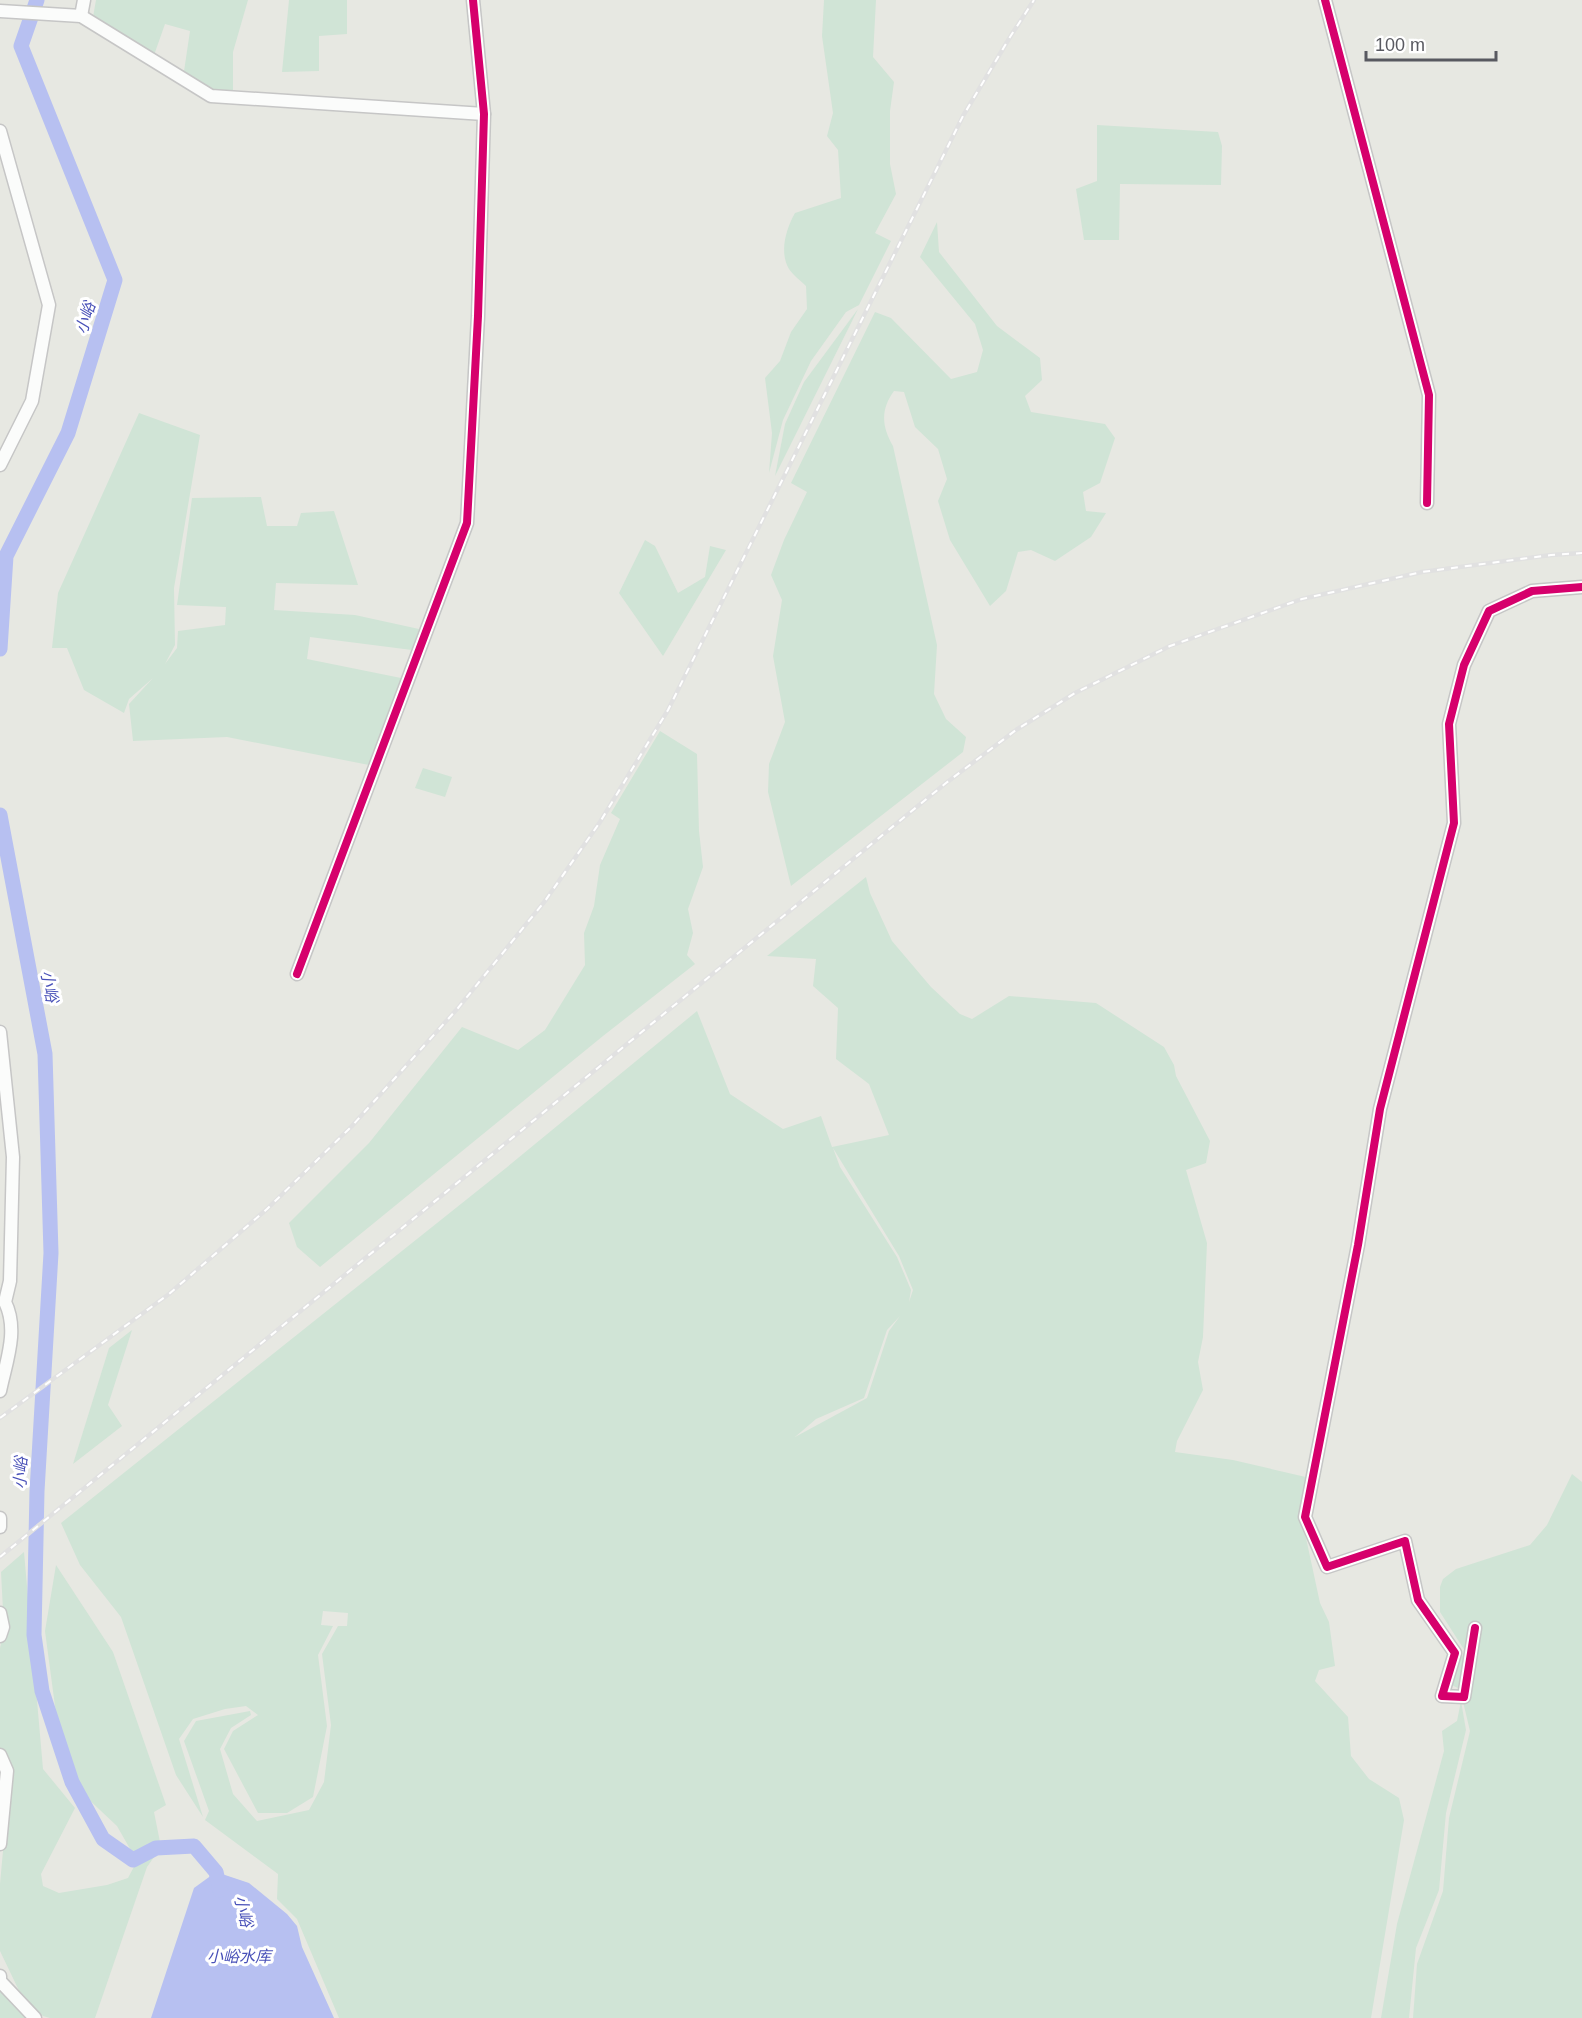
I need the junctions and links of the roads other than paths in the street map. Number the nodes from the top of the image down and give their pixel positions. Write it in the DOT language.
graph roads {
  1 [pos="84,0"];
  2 [pos="473,0"];
  3 [pos="1324,0"];
  4 [pos="0,11"];
  5 [pos="81,16"];
  6 [pos="484,114"];
  7 [pos="0,131"];
  8 [pos="0,465"];
  9 [pos="1427,503"];
  10 [pos="1582,587"];
  11 [pos="297,975"];
  12 [pos="0,1032"];
  13 [pos="2,1300"];
  14 [pos="0,1390"];
  15 [pos="0,1518"];
  16 [pos="0,1527"];
  17 [pos="0,1613"];
  18 [pos="1475,1628"];
  19 [pos="0,1636"];
  20 [pos="0,1755"];
  21 [pos="0,1844"];
  22 [pos="0,1976"];
  23 [pos="35,2018"];
  1 -- 5 [label="street"];
  2 -- 6 [label="street"];
  3 -- 9 [label="street"];
  4 -- 5 [label="street"];
  5 -- 6 [label="street"];
  6 -- 11 [label="street"];
  7 -- 8 [label="street"];
  10 -- 18 [label="street"];
  12 -- 13 [label="street"];
  13 -- 14 [label="street"];
  15 -- 16 [label="street"];
  17 -- 19 [label="street"];
  20 -- 21 [label="street"];
  22 -- 23 [label="street"];
}
